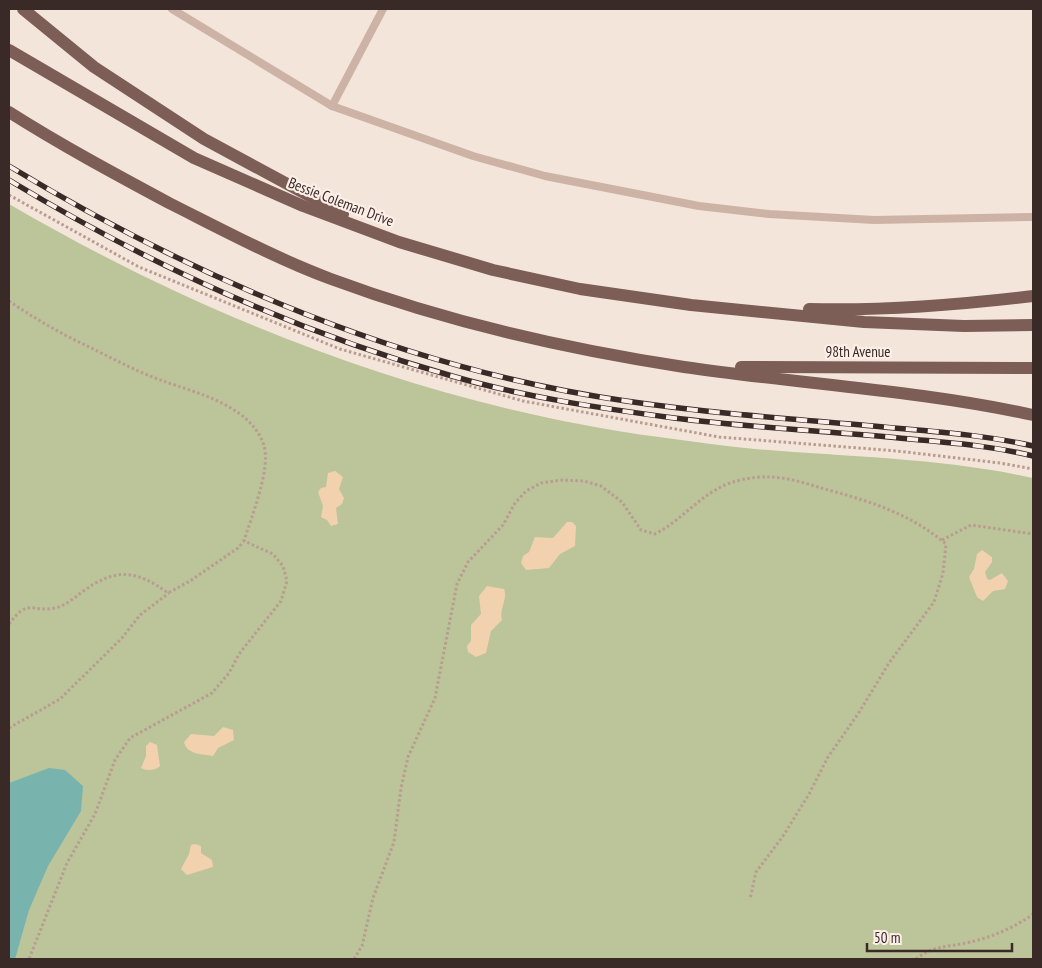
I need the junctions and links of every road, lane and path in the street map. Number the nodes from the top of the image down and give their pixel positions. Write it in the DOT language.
graph roads {
  1 [pos="23,9"];
  2 [pos="172,9"];
  3 [pos="383,9"];
  4 [pos="9,50"];
  5 [pos="332,106"];
  6 [pos="9,112"];
  7 [pos="9,195"];
  8 [pos="1033,217"];
  9 [pos="399,242"];
  10 [pos="1033,296"];
  11 [pos="9,301"];
  12 [pos="691,305"];
  13 [pos="1033,325"];
  14 [pos="682,367"];
  15 [pos="1033,368"];
  16 [pos="1033,415"];
  17 [pos="1033,469"];
  18 [pos="1033,534"];
  19 [pos="942,540"];
  20 [pos="244,541"];
  21 [pos="171,591"];
  22 [pos="9,624"];
  23 [pos="9,728"];
  24 [pos="750,899"];
  25 [pos="1033,914"];
  26 [pos="29,959"];
  27 [pos="354,959"];
  28 [pos="916,959"];
  1 -- 9 [label="main road"];
  2 -- 5 [label="lane"];
  3 -- 5 [label="lane"];
  4 -- 9 [label="main road, Bessie Coleman Drive"];
  5 -- 8 [label="lane"];
  6 -- 14 [label="main road"];
  7 -- 17 [label="path"];
  9 -- 12 [label="main road, Bessie Coleman Drive"];
  10 -- 12 [label="main road"];
  11 -- 20 [label="path"];
  12 -- 13 [label="main road, 98th Avenue"];
  14 -- 15 [label="main road, 98th Avenue"];
  14 -- 16 [label="main road"];
  18 -- 19 [label="path"];
  19 -- 24 [label="path"];
  19 -- 27 [label="path"];
  20 -- 21 [label="path"];
  20 -- 26 [label="path"];
  21 -- 22 [label="path"];
  21 -- 23 [label="path"];
  25 -- 28 [label="path"];
}
